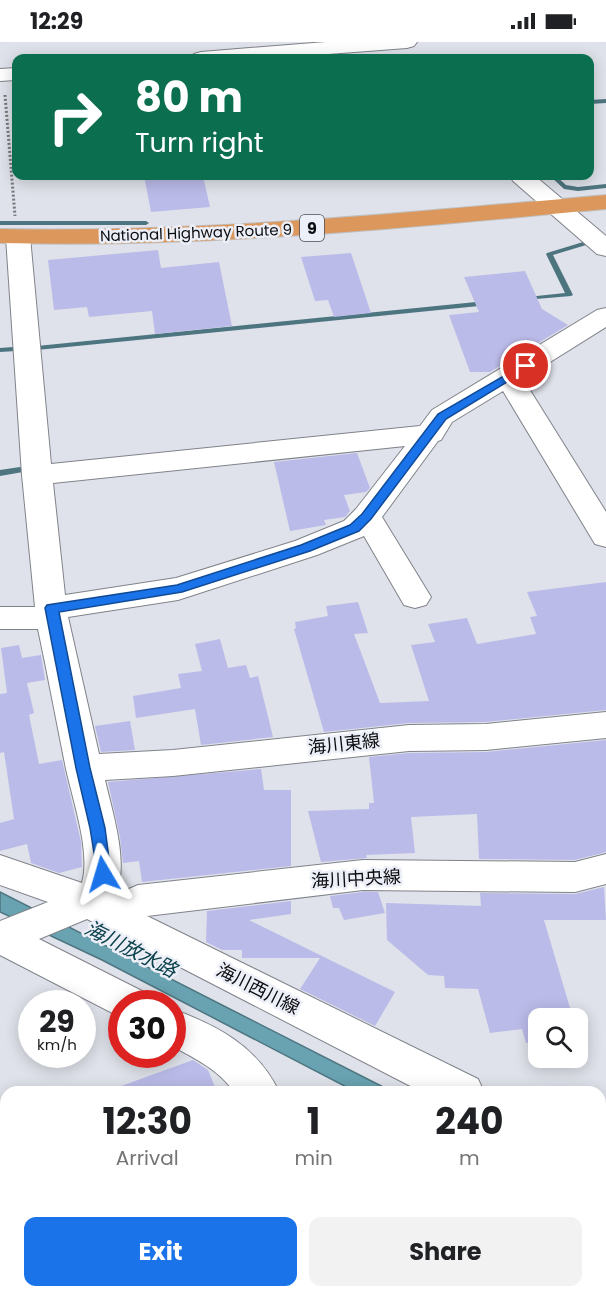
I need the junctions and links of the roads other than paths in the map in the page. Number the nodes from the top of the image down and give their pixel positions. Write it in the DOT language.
graph roads {
  1 [pos="407,42"];
  2 [pos="373,48"];
  3 [pos="270,54"];
  4 [pos="526,180"];
  5 [pos="606,202"];
  6 [pos="557,207"];
  7 [pos="9,237"];
  8 [pos="606,249"];
  9 [pos="606,316"];
  10 [pos="508,377"];
  11 [pos="431,434"];
  12 [pos="37,475"];
  13 [pos="367,516"];
  14 [pos="606,537"];
  15 [pos="415,597"];
  16 [pos="52,613"];
  17 [pos="0,618"];
  18 [pos="606,725"];
  19 [pos="83,768"];
  20 [pos="606,869"];
  21 [pos="0,870"];
  22 [pos="89,909"];
  23 [pos="4,936"];
  24 [pos="108,992"];
  25 [pos="186,1033"];
  26 [pos="254,1086"];
  27 [pos="451,1086"];
  1 -- 2 [label="street"];
  2 -- 3 [label="street"];
  4 -- 6 [label="street"];
  5 -- 6 [label="highway, National Highway Route 9 / 9"];
  6 -- 7 [label="highway, National Highway Route 9 / 9"];
  6 -- 8 [label="street"];
  7 -- 12 [label="street"];
  9 -- 10 [label="street"];
  10 -- 11 [label="street"];
  10 -- 14 [label="street"];
  11 -- 12 [label="street"];
  11 -- 13 [label="street"];
  12 -- 16 [label="street"];
  13 -- 15 [label="street"];
  13 -- 16 [label="street"];
  16 -- 17 [label="street"];
  16 -- 19 [label="street"];
  18 -- 19 [label="street, 海川東線"];
  19 -- 22 [label="street"];
  20 -- 22 [label="street, 海川中央線"];
  21 -- 22 [label="street, 海川西川線"];
  22 -- 23 [label="street, 海川中央線"];
  22 -- 27 [label="street, 海川西川線"];
  23 -- 24 [label="street"];
  25 -- 26 [label="street"];
}
